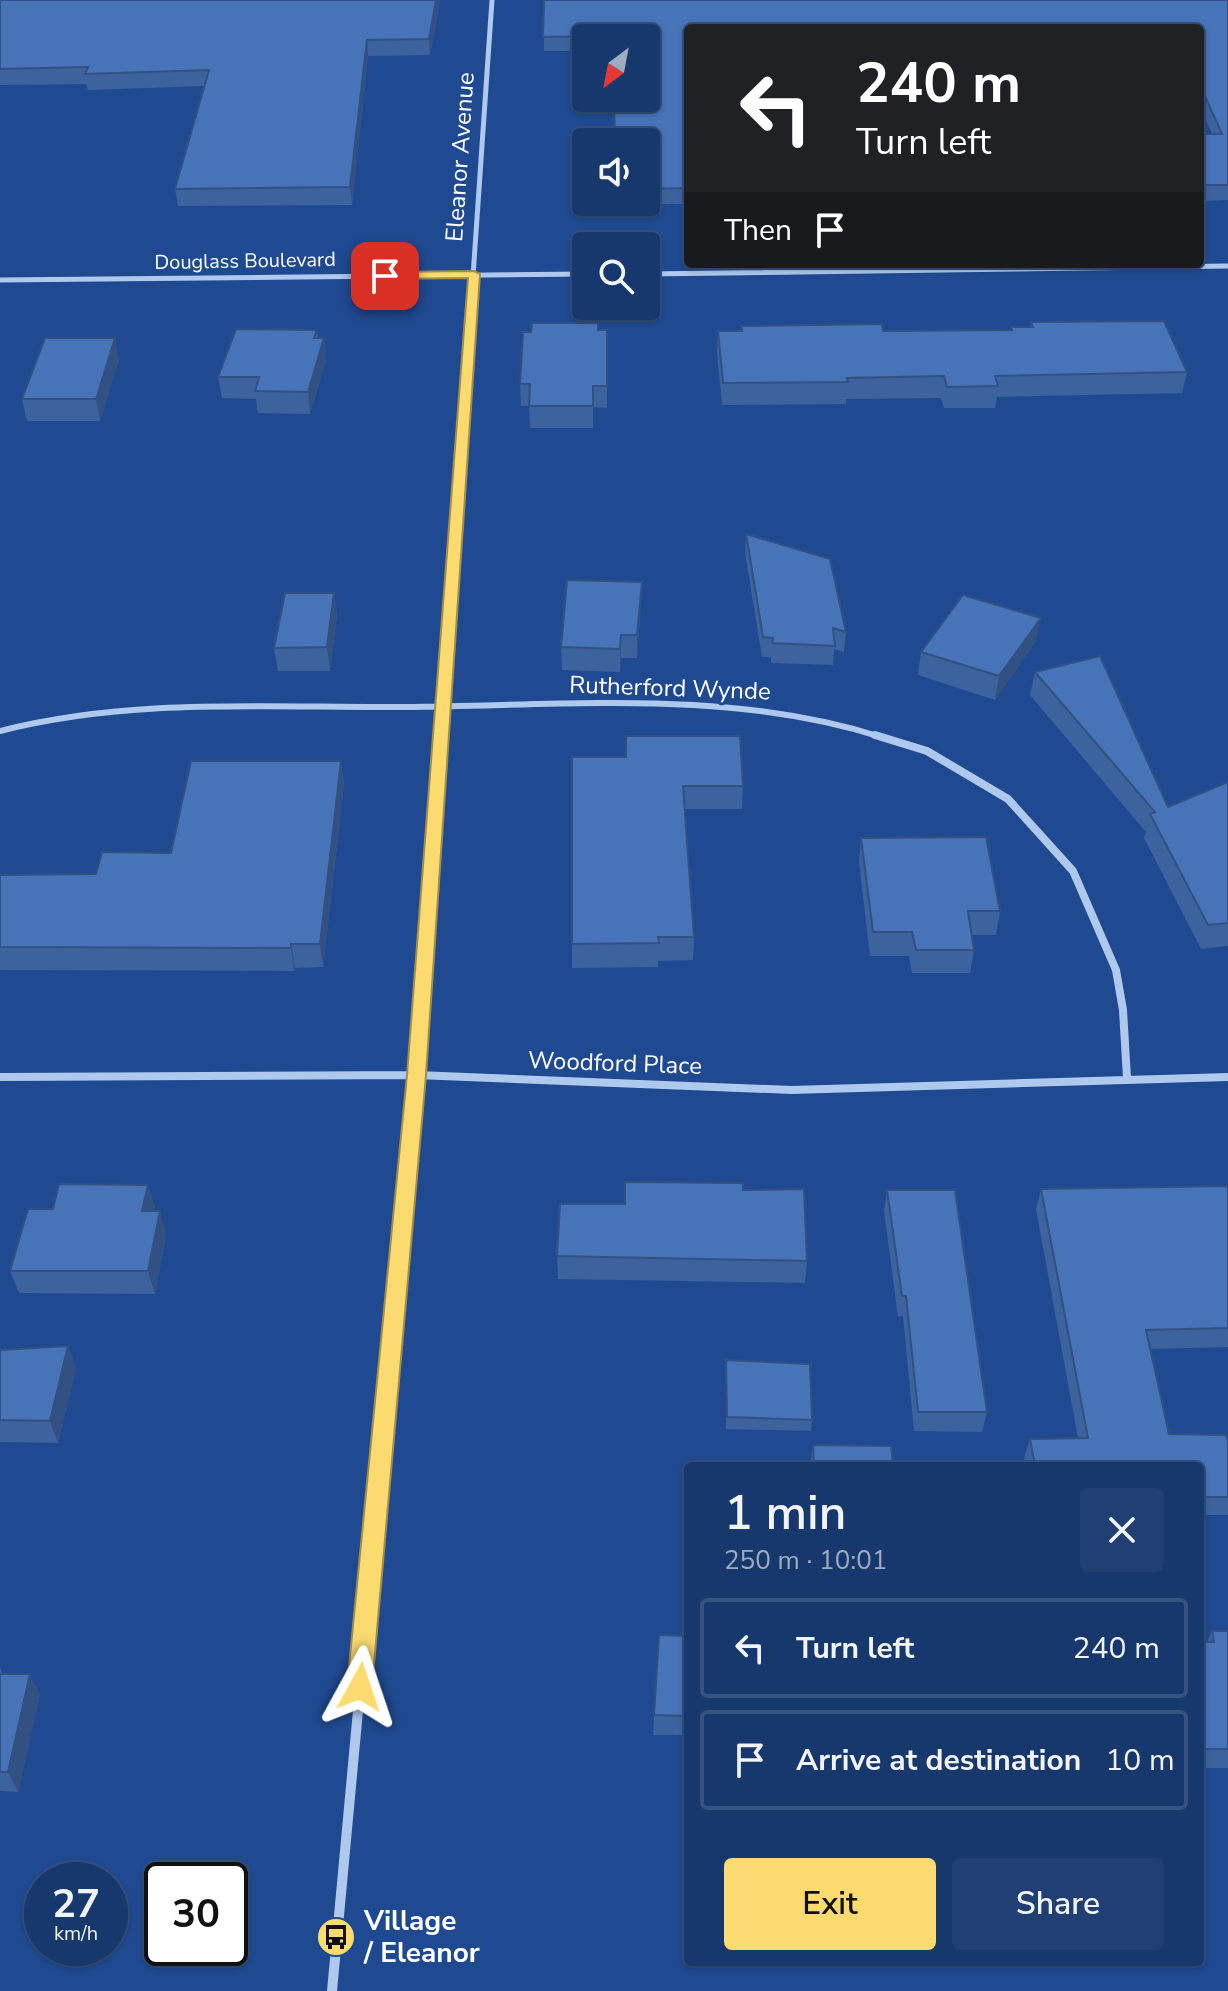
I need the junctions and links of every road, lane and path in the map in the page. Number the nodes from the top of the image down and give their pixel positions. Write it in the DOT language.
graph roads {
  1 [pos="492,0"];
  2 [pos="1204,266"];
  3 [pos="1228,266"];
  4 [pos="1082,268"];
  5 [pos="474,274"];
  6 [pos="572,274"];
  7 [pos="660,274"];
  8 [pos="0,280"];
  9 [pos="444,706"];
  10 [pos="0,731"];
  11 [pos="417,1075"];
  12 [pos="0,1077"];
  13 [pos="1228,1077"];
  14 [pos="1127,1078"];
  15 [pos="332,1991"];
  1 -- 5 [label="street, Eleanor Avenue"];
  2 -- 3 [label="street"];
  4 -- 7 [label="street"];
  5 -- 6 [label="street, Douglass Boulevard"];
  5 -- 8 [label="street, Douglass Boulevard"];
  5 -- 9 [label="street, Eleanor Avenue"];
  9 -- 10 [label="street, Rutherford Wynde"];
  9 -- 11 [label="street, Eleanor Avenue"];
  9 -- 14 [label="street, Rutherford Wynde"];
  11 -- 12 [label="street, Woodford Place"];
  11 -- 14 [label="street, Woodford Place"];
  11 -- 15 [label="street, Eleanor Avenue"];
  13 -- 14 [label="street, Woodford Place"];
}
